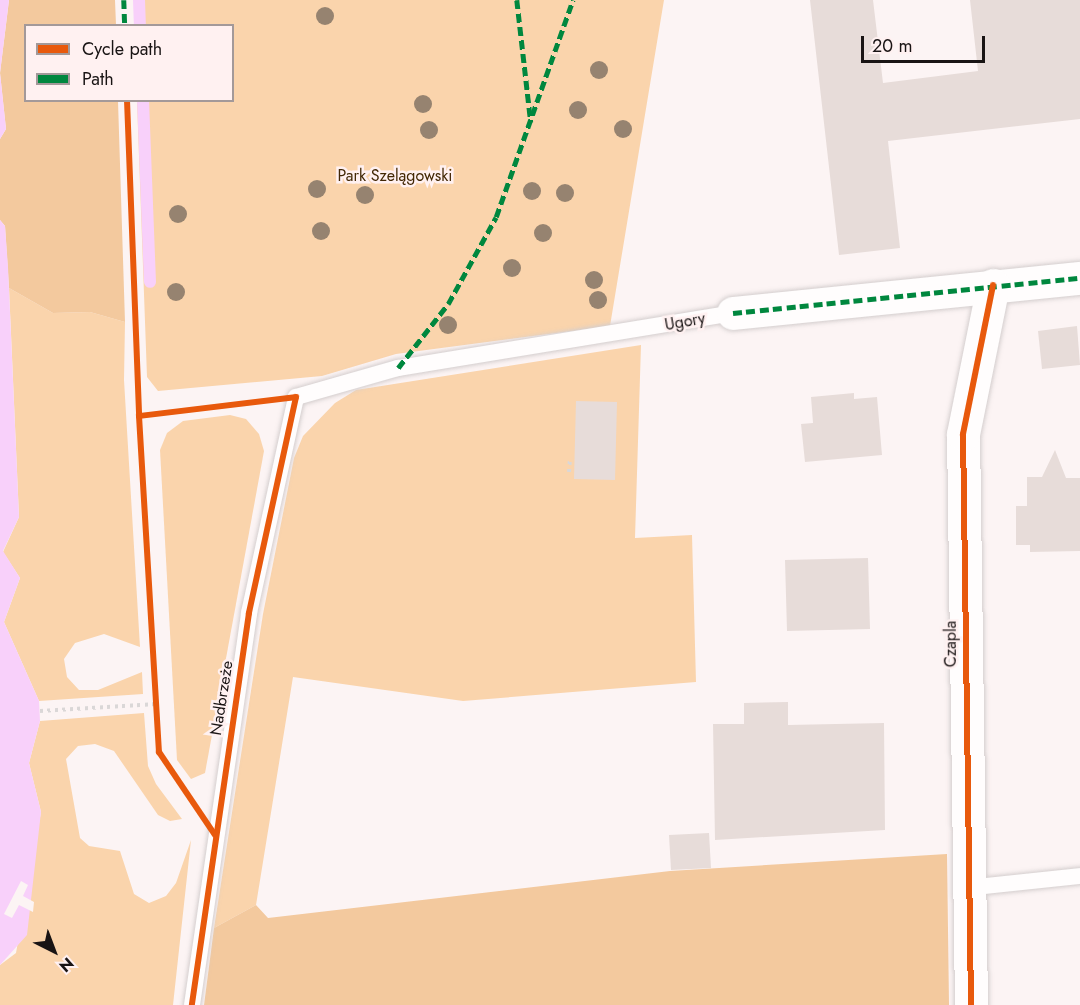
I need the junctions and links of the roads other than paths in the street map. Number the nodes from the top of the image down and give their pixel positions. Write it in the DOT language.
graph roads {
  1 [pos="1080,278"];
  2 [pos="993,285"];
  3 [pos="733,313"];
  4 [pos="296,397"];
  5 [pos="1080,876"];
  6 [pos="966,888"];
  7 [pos="192,1005"];
  8 [pos="971,1005"];
  1 -- 2 [label="street, Ugory"];
  2 -- 3 [label="street, Ugory"];
  2 -- 6 [label="street, Czapla"];
  3 -- 4 [label="lane, Ugory"];
  4 -- 7 [label="lane, Nadbrzeże"];
  5 -- 6 [label="lane"];
  6 -- 8 [label="street, Czapla"];
}
